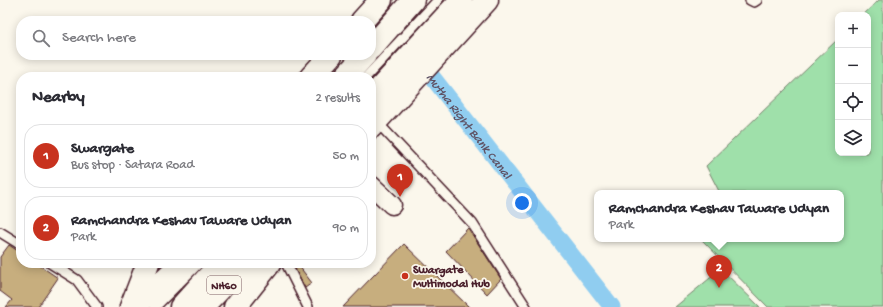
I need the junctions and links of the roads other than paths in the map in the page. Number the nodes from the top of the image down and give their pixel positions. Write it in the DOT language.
graph roads {
  1 [pos="381,0"];
  2 [pos="438,0"];
  3 [pos="461,0"];
  4 [pos="487,0"];
  5 [pos="750,0"];
  6 [pos="757,0"];
  7 [pos="421,5"];
  8 [pos="367,16"];
  9 [pos="376,50"];
  10 [pos="326,60"];
  11 [pos="365,60"];
  12 [pos="370,60"];
  13 [pos="316,72"];
  14 [pos="351,72"];
  15 [pos="367,72"];
  16 [pos="376,93"];
  17 [pos="376,122"];
  18 [pos="376,126"];
  19 [pos="376,190"];
  20 [pos="392,205"];
  21 [pos="0,232"];
  22 [pos="16,242"];
  23 [pos="58,268"];
  24 [pos="146,268"];
  25 [pos="177,268"];
  26 [pos="194,268"];
  27 [pos="216,268"];
  28 [pos="240,268"];
  29 [pos="266,268"];
  30 [pos="288,268"];
  31 [pos="97,307"];
  32 [pos="131,307"];
  33 [pos="135,307"];
  34 [pos="155,307"];
  35 [pos="180,307"];
  36 [pos="203,307"];
  37 [pos="235,307"];
  38 [pos="308,307"];
  39 [pos="526,307"];
  1 -- 8 [label="highway"];
  2 -- 7 [label="lane"];
  3 -- 16 [label="highway"];
  4 -- 17 [label="highway"];
  5 -- 6 [label="lane"];
  7 -- 9 [label="highway"];
  10 -- 13 [label="highway"];
  11 -- 14 [label="highway"];
  12 -- 15 [label="lane"];
  18 -- 39 [label="lane"];
  19 -- 20 [label="street"];
  21 -- 22 [label="lane"];
  23 -- 31 [label="lane"];
  24 -- 32 [label="highway"];
  25 -- 33 [label="highway"];
  26 -- 34 [label="lane"];
  27 -- 35 [label="highway"];
  28 -- 36 [label="highway, NH60"];
  29 -- 37 [label="highway"];
  30 -- 38 [label="lane"];
}
